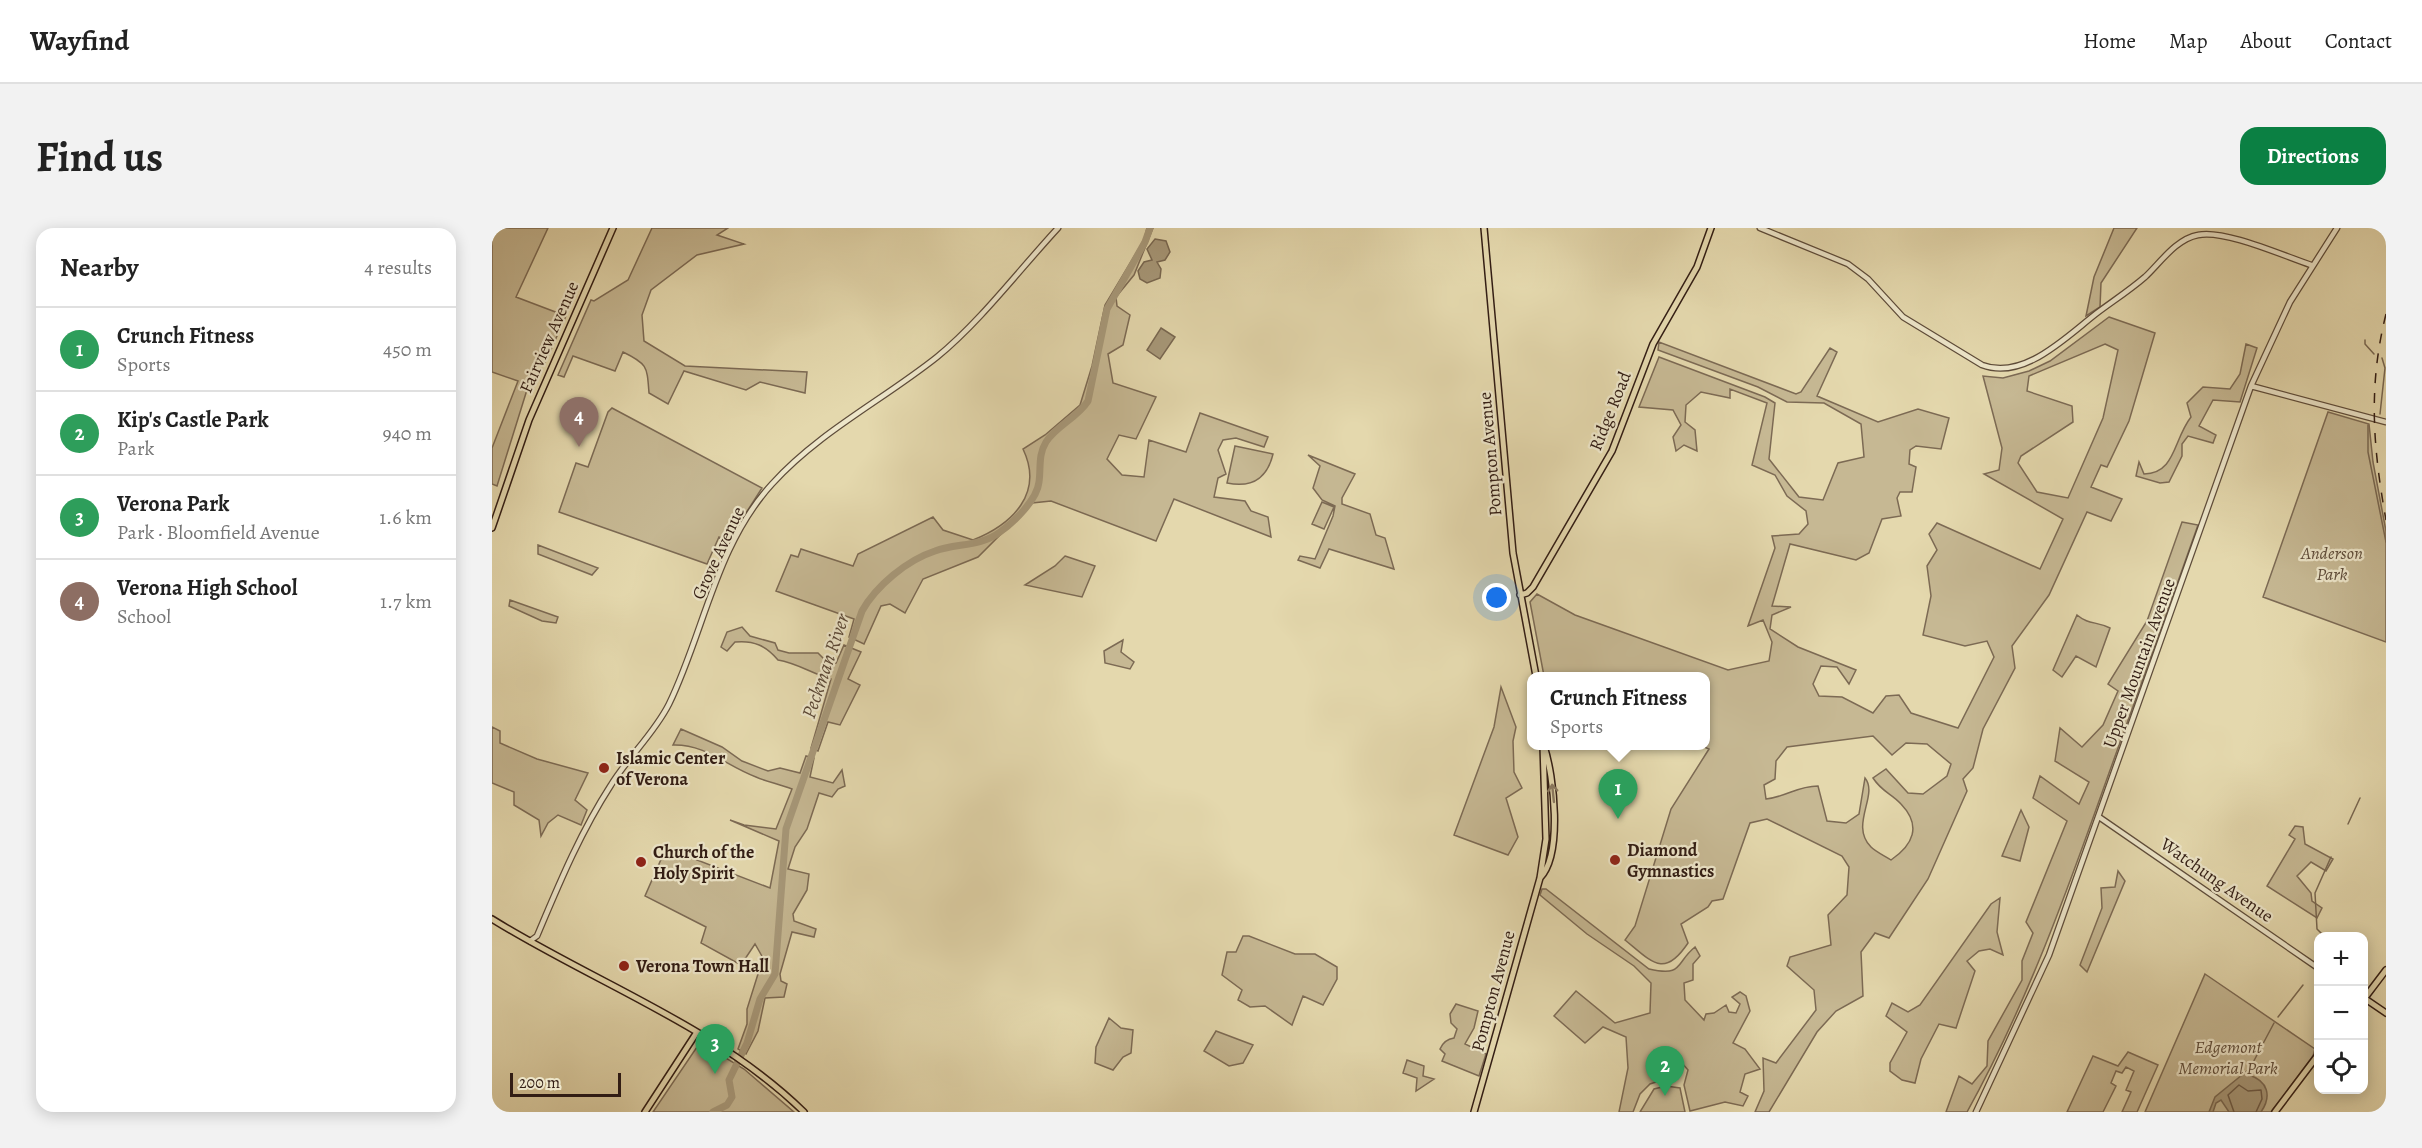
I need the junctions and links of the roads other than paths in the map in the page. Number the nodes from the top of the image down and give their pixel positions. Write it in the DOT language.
graph roads {
  1 [pos="613,228"];
  2 [pos="1058,228"];
  3 [pos="1485,228"];
  4 [pos="1711,228"];
  5 [pos="1760,228"];
  6 [pos="2337,228"];
  7 [pos="2312,266"];
  8 [pos="2251,386"];
  9 [pos="2386,422"];
  10 [pos="492,528"];
  11 [pos="1520,594"];
  12 [pos="1535,672"];
  13 [pos="1544,750"];
  14 [pos="2099,817"];
  15 [pos="492,919"];
  16 [pos="530,941"];
  17 [pos="2314,965"];
  18 [pos="2386,970"];
  19 [pos="2368,993"];
  20 [pos="2368,1001"];
  21 [pos="2386,1013"];
  22 [pos="697,1032"];
  23 [pos="2314,1061"];
  24 [pos="645,1112"];
  25 [pos="804,1112"];
  26 [pos="1474,1112"];
  27 [pos="1976,1112"];
  28 [pos="2275,1112"];
  1 -- 10 [label="main road, Fairview Avenue"];
  2 -- 16 [label="street, Grove Avenue"];
  3 -- 11 [label="main road, Pompton Avenue"];
  4 -- 11 [label="main road, Ridge Road"];
  5 -- 7 [label="street"];
  6 -- 7 [label="street, Upper Mountain Avenue"];
  7 -- 8 [label="street, Upper Mountain Avenue"];
  8 -- 9 [label="street"];
  8 -- 14 [label="street, Upper Mountain Avenue"];
  11 -- 12 [label="main road, Pompton Avenue"];
  13 -- 26 [label="main road, Pompton Avenue"];
  14 -- 17 [label="street, Watchung Avenue"];
  14 -- 27 [label="street, Upper Mountain Avenue"];
  15 -- 16 [label="main road"];
  16 -- 22 [label="main road"];
  18 -- 19 [label="main road"];
  20 -- 21 [label="main road"];
  22 -- 24 [label="main road"];
  22 -- 25 [label="main road"];
  23 -- 28 [label="main road"];
}
